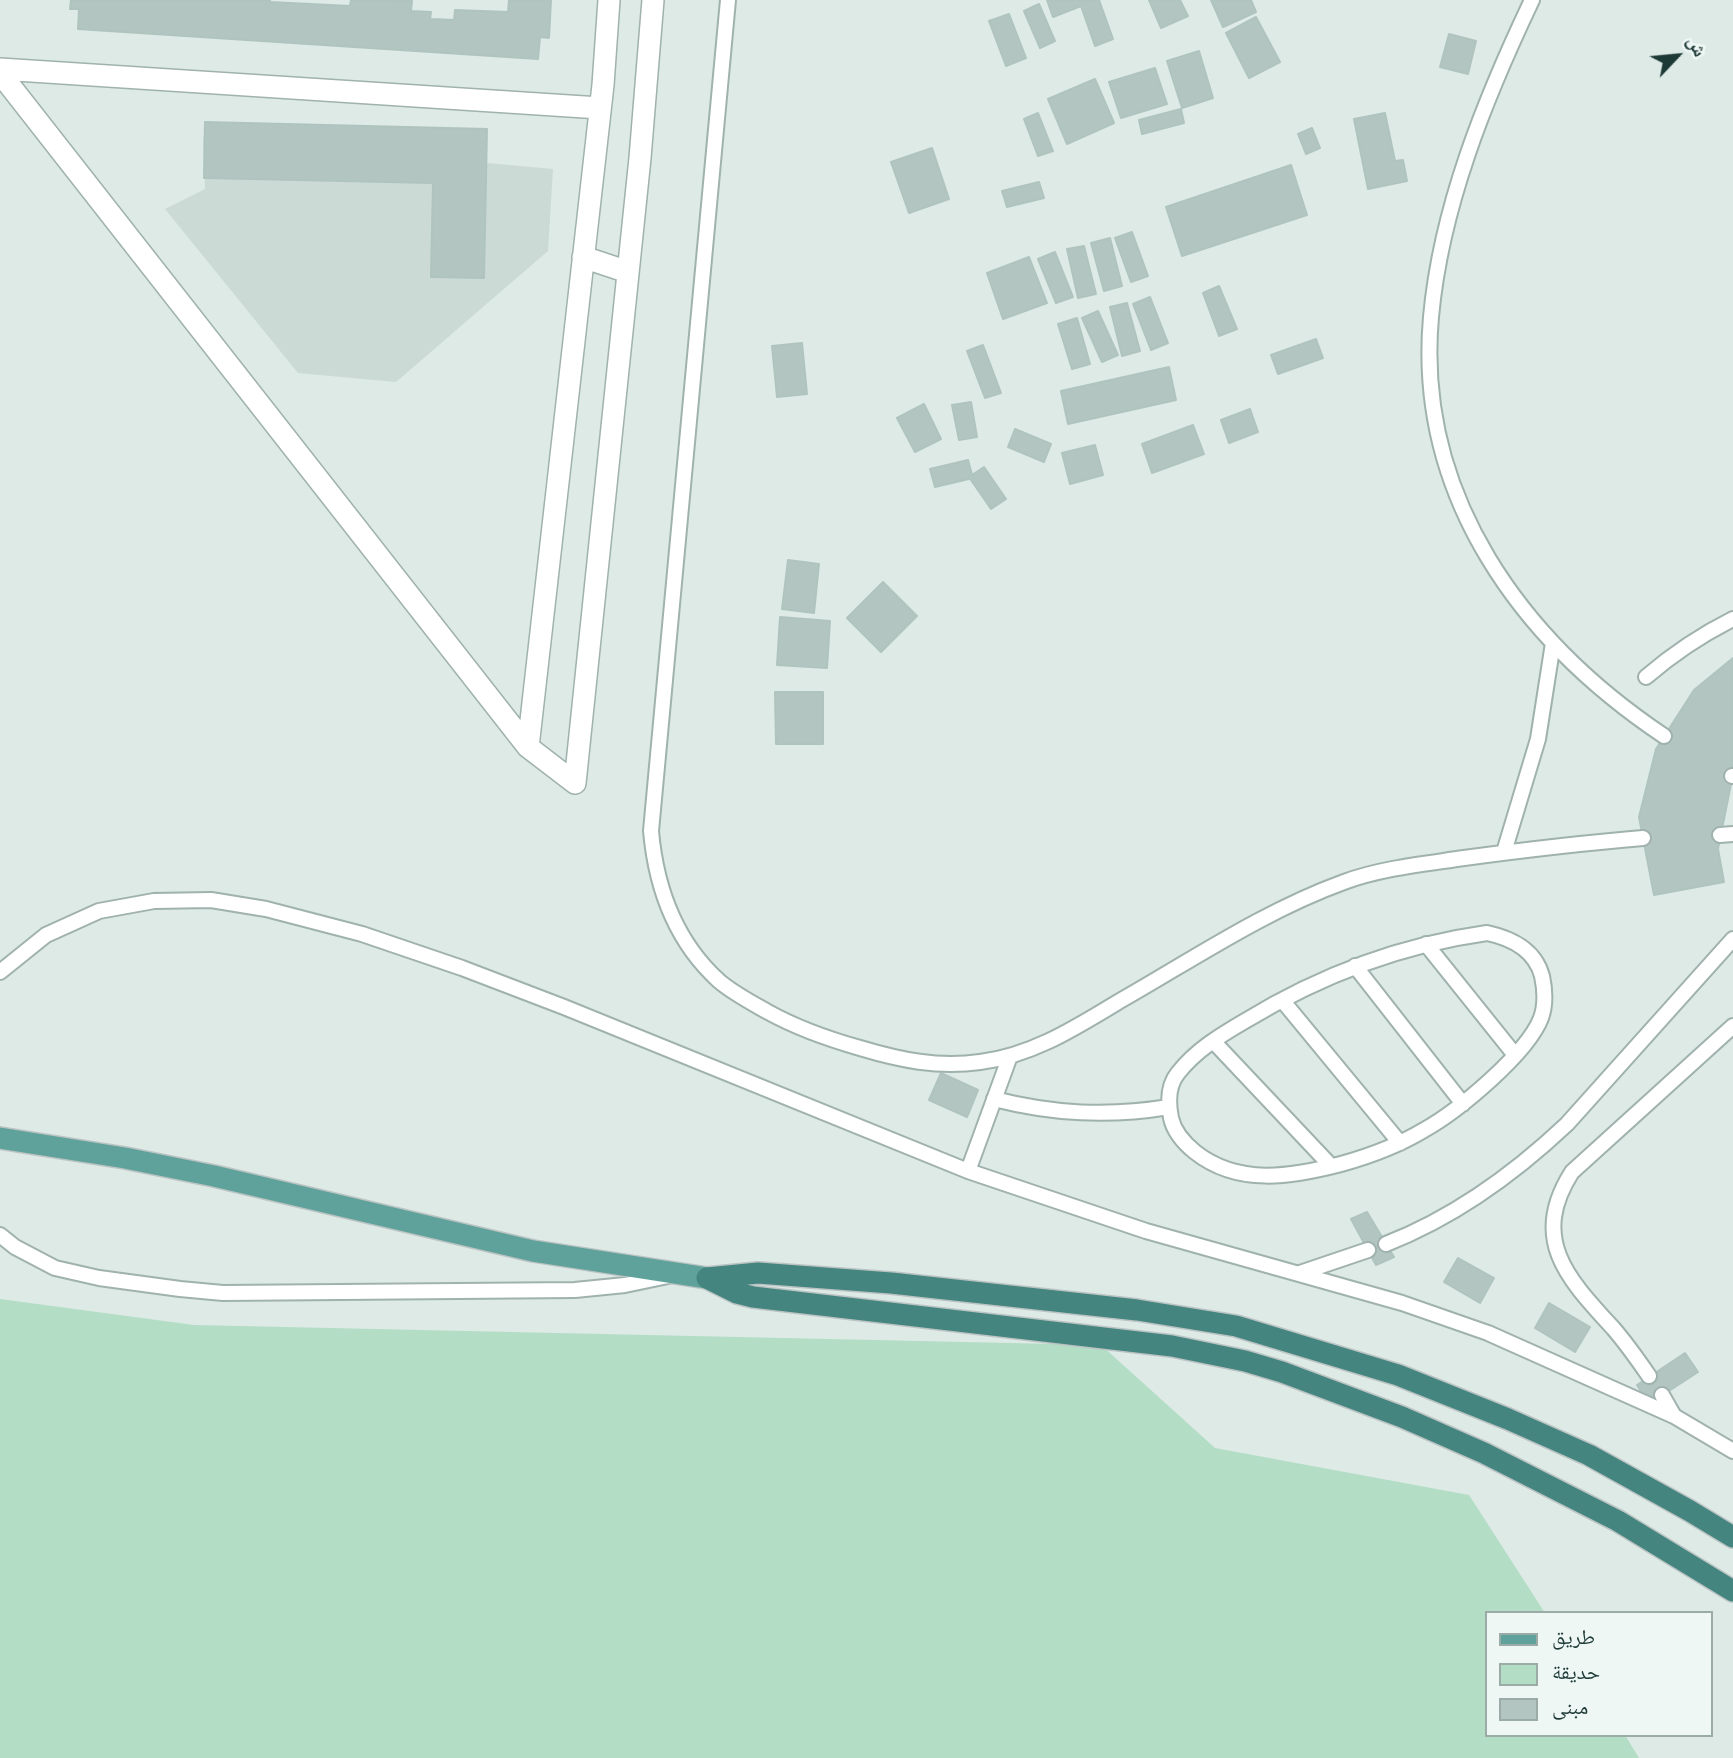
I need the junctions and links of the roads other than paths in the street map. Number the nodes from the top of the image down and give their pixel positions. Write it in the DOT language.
graph roads {
  1 [pos="609,0"];
  2 [pos="653,0"];
  3 [pos="728,0"];
  4 [pos="1532,0"];
  5 [pos="0,71"];
  6 [pos="600,108"];
  7 [pos="583,257"];
  8 [pos="628,272"];
  9 [pos="1733,619"];
  10 [pos="1553,643"];
  11 [pos="1647,677"];
  12 [pos="1664,736"];
  13 [pos="528,747"];
  14 [pos="1643,838"];
  15 [pos="1504,852"];
  16 [pos="1733,939"];
  17 [pos="1426,944"];
  18 [pos="1355,966"];
  19 [pos="0,972"];
  20 [pos="1282,1000"];
  21 [pos="1733,1026"];
  22 [pos="1213,1041"];
  23 [pos="1515,1055"];
  24 [pos="1010,1056"];
  25 [pos="994,1099"];
  26 [pos="1463,1104"];
  27 [pos="1169,1107"];
  28 [pos="0,1138"];
  29 [pos="1400,1143"];
  30 [pos="1332,1166"];
  31 [pos="968,1171"];
  32 [pos="0,1235"];
  33 [pos="1386,1244"];
  34 [pos="1368,1250"];
  35 [pos="1300,1273"];
  36 [pos="677,1275"];
  37 [pos="706,1278"];
  38 [pos="1649,1376"];
  39 [pos="1662,1395"];
  40 [pos="1674,1416"];
  41 [pos="1733,1451"];
  42 [pos="1733,1537"];
  43 [pos="1733,1591"];
  1 -- 6 [label="street"];
  2 -- 8 [label="street"];
  3 -- 24 [label="lane"];
  4 -- 10 [label="lane"];
  5 -- 6 [label="street"];
  5 -- 13 [label="street"];
  6 -- 7 [label="street"];
  7 -- 8 [label="street"];
  7 -- 13 [label="street"];
  8 -- 13 [label="street"];
  9 -- 11 [label="lane"];
  10 -- 12 [label="lane"];
  10 -- 15 [label="lane"];
  14 -- 15 [label="lane"];
  15 -- 24 [label="lane"];
  16 -- 33 [label="lane"];
  17 -- 18 [label="lane"];
  17 -- 23 [label="lane"];
  17 -- 23 [label="lane"];
  18 -- 20 [label="lane"];
  18 -- 26 [label="lane"];
  19 -- 31 [label="lane"];
  20 -- 22 [label="lane"];
  20 -- 29 [label="lane"];
  21 -- 38 [label="lane"];
  22 -- 27 [label="lane"];
  22 -- 30 [label="lane"];
  23 -- 26 [label="lane"];
  24 -- 25 [label="lane"];
  25 -- 27 [label="lane"];
  25 -- 31 [label="lane"];
  26 -- 29 [label="lane"];
  27 -- 30 [label="lane"];
  28 -- 36 [label="main road"];
  29 -- 30 [label="lane"];
  31 -- 35 [label="lane"];
  32 -- 36 [label="lane"];
  34 -- 35 [label="lane"];
  35 -- 40 [label="lane"];
  36 -- 37 [label="main road"];
  37 -- 42 [label="highway"];
  37 -- 43 [label="highway"];
  39 -- 40 [label="lane"];
  40 -- 41 [label="lane"];
}
